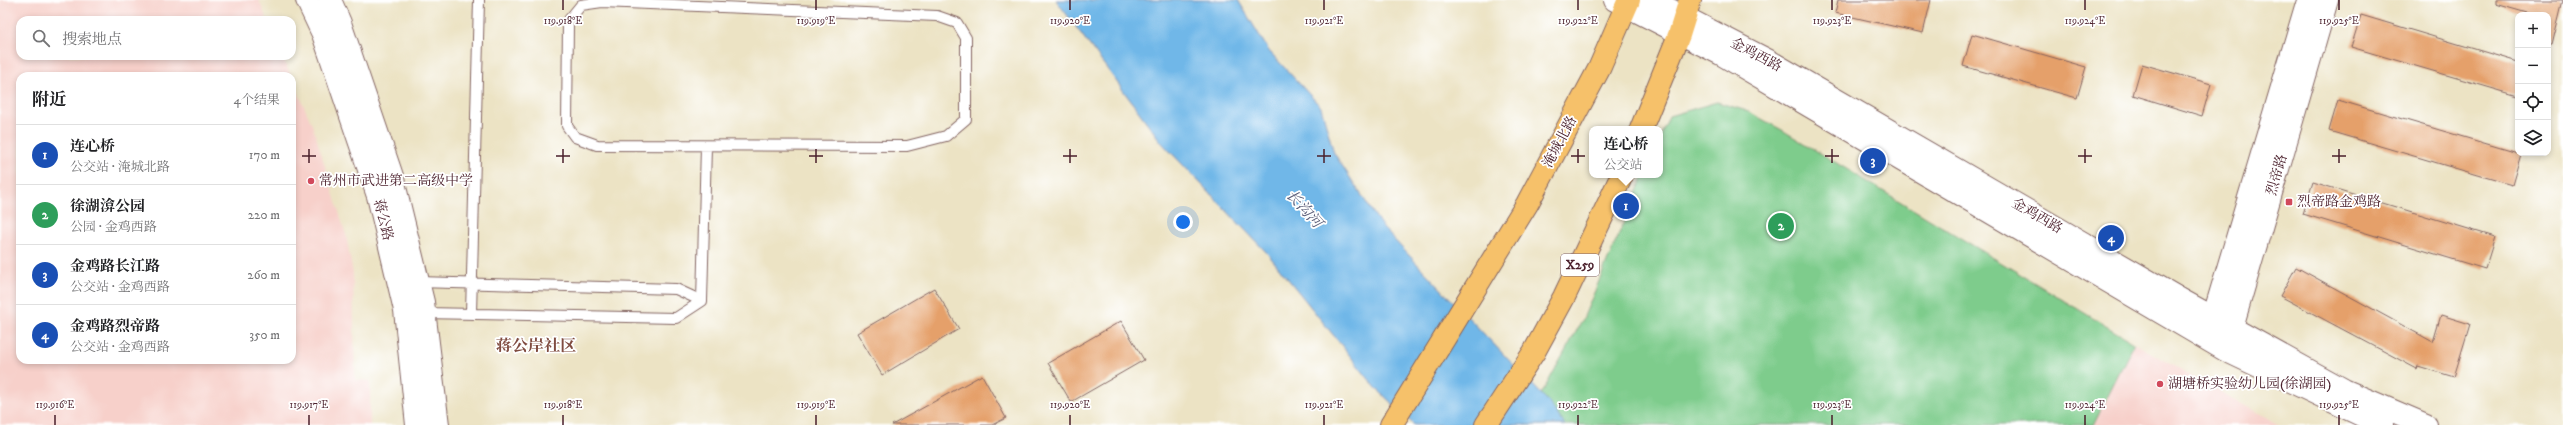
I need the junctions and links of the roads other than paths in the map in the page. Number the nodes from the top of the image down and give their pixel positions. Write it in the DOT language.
graph roads {
  1 [pos="307,0"];
  2 [pos="330,0"];
  3 [pos="479,0"];
  4 [pos="1651,0"];
  5 [pos="2308,0"];
  6 [pos="2327,0"];
  7 [pos="1623,2"];
  8 [pos="1684,17"];
  9 [pos="1642,126"];
  10 [pos="706,146"];
  11 [pos="1621,178"];
  12 [pos="418,282"];
  13 [pos="472,284"];
  14 [pos="402,299"];
  15 [pos="702,301"];
  16 [pos="424,313"];
  17 [pos="471,314"];
  18 [pos="2218,328"];
  19 [pos="417,425"];
  20 [pos="438,425"];
  21 [pos="1391,425"];
  22 [pos="1486,425"];
  23 [pos="2382,425"];
  24 [pos="2426,425"];
  1 -- 14 [label="street, 蒋公路"];
  2 -- 12 [label="street, 蒋公路"];
  3 -- 13 [label="lane"];
  4 -- 8 [label="street, 金鸡西路"];
  5 -- 18 [label="street, 烈帝路"];
  6 -- 18 [label="street, 烈帝路"];
  7 -- 8 [label="street, 金鸡西路"];
  7 -- 21 [label="main road, 淹城北路"];
  8 -- 9 [label="main road"];
  8 -- 18 [label="street, 金鸡西路"];
  10 -- 10 [label="lane"];
  10 -- 15 [label="lane"];
  11 -- 22 [label="main road, X259"];
  12 -- 13 [label="lane"];
  12 -- 14 [label="lane"];
  12 -- 16 [label="street, 蒋公路"];
  13 -- 15 [label="lane"];
  13 -- 17 [label="lane"];
  14 -- 16 [label="lane"];
  14 -- 19 [label="street, 蒋公路"];
  15 -- 17 [label="lane"];
  16 -- 17 [label="lane"];
  16 -- 20 [label="street, 蒋公路"];
  18 -- 23 [label="street, 烈帝路"];
  18 -- 24 [label="street, 金鸡西路"];
}
